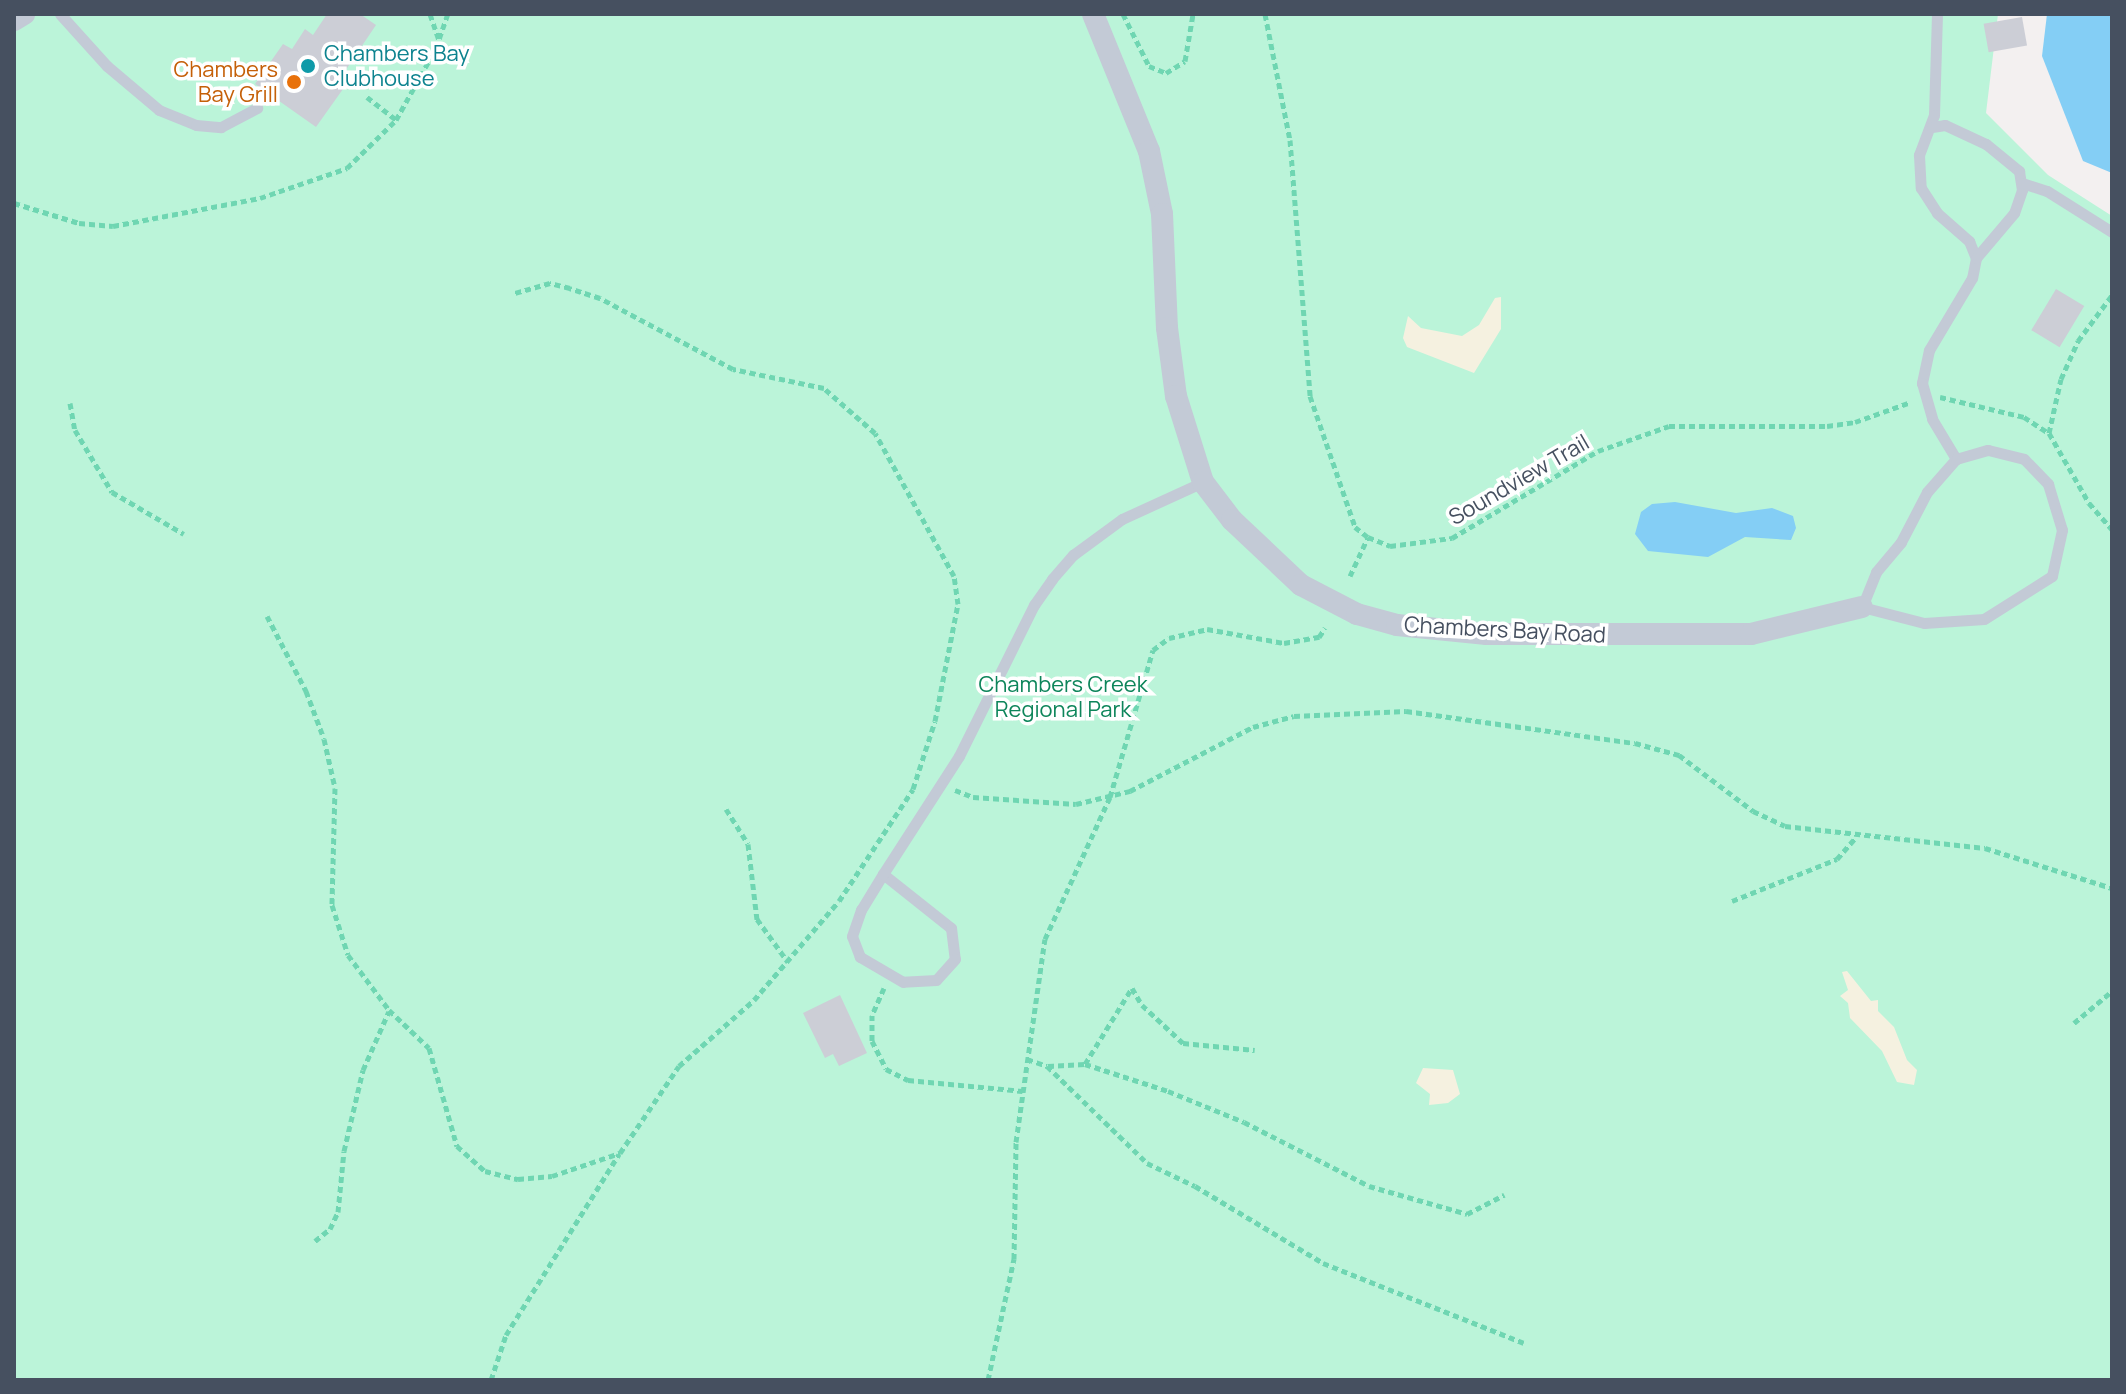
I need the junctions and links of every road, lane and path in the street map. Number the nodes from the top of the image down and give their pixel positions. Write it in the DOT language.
graph roads {
  1 [pos="24,14"];
  2 [pos="60,14"];
  3 [pos="430,14"];
  4 [pos="448,14"];
  5 [pos="1093,14"];
  6 [pos="1123,14"];
  7 [pos="1193,14"];
  8 [pos="1265,14"];
  9 [pos="1937,14"];
  10 [pos="14,20"];
  11 [pos="439,41"];
  12 [pos="367,97"];
  13 [pos="257,108"];
  14 [pos="396,120"];
  15 [pos="1932,127"];
  16 [pos="2022,183"];
  17 [pos="14,206"];
  18 [pos="2112,232"];
  19 [pos="1976,258"];
  20 [pos="514,293"];
  21 [pos="2112,295"];
  22 [pos="1924,397"];
  23 [pos="70,403"];
  24 [pos="2049,433"];
  25 [pos="1956,459"];
  26 [pos="1203,482"];
  27 [pos="2112,529"];
  28 [pos="184,534"];
  29 [pos="1368,537"];
  30 [pos="1350,576"];
  31 [pos="1862,607"];
  32 [pos="267,616"];
  33 [pos="1325,628"];
  34 [pos="921,774"];
  35 [pos="941,784"];
  36 [pos="1110,797"];
  37 [pos="726,809"];
  38 [pos="1855,837"];
  39 [pos="883,874"];
  40 [pos="2112,888"];
  41 [pos="1732,901"];
  42 [pos="788,962"];
  43 [pos="889,976"];
  44 [pos="2112,991"];
  45 [pos="389,1010"];
  46 [pos="2074,1023"];
  47 [pos="1255,1050"];
  48 [pos="1027,1059"];
  49 [pos="1085,1064"];
  50 [pos="1047,1066"];
  51 [pos="1023,1091"];
  52 [pos="620,1153"];
  53 [pos="1504,1195"];
  54 [pos="315,1241"];
  55 [pos="1524,1343"];
  56 [pos="491,1380"];
  57 [pos="988,1380"];
  1 -- 10 [label="street"];
  2 -- 13 [label="lane"];
  3 -- 11 [label="path"];
  4 -- 11 [label="path"];
  5 -- 26 [label="street, Chambers Bay Road"];
  6 -- 7 [label="path"];
  8 -- 29 [label="path"];
  9 -- 15 [label="lane"];
  11 -- 14 [label="path"];
  12 -- 14 [label="path"];
  14 -- 17 [label="path"];
  15 -- 16 [label="lane"];
  15 -- 19 [label="lane"];
  16 -- 18 [label="lane"];
  16 -- 19 [label="lane"];
  19 -- 22 [label="lane"];
  20 -- 34 [label="path"];
  21 -- 24 [label="path"];
  22 -- 24 [label="path, Soundview Trail"];
  22 -- 25 [label="lane"];
  22 -- 29 [label="path, Soundview Trail"];
  23 -- 28 [label="path"];
  24 -- 27 [label="path"];
  25 -- 31 [label="lane"];
  25 -- 31 [label="lane"];
  26 -- 31 [label="street, Chambers Bay Road"];
  26 -- 35 [label="lane"];
  29 -- 30 [label="path"];
  32 -- 45 [label="path"];
  33 -- 36 [label="path"];
  34 -- 35 [label="path"];
  34 -- 42 [label="path"];
  35 -- 36 [label="path"];
  35 -- 39 [label="lane"];
  36 -- 38 [label="path"];
  36 -- 48 [label="path"];
  37 -- 42 [label="path"];
  38 -- 40 [label="path"];
  38 -- 41 [label="path"];
  39 -- 43 [label="lane"];
  39 -- 43 [label="lane"];
  42 -- 52 [label="path"];
  43 -- 51 [label="path"];
  44 -- 46 [label="path"];
  45 -- 52 [label="path"];
  45 -- 54 [label="path"];
  47 -- 49 [label="path"];
  48 -- 50 [label="path"];
  48 -- 51 [label="path"];
  49 -- 50 [label="path"];
  49 -- 53 [label="path"];
  50 -- 55 [label="path"];
  51 -- 57 [label="path"];
  52 -- 56 [label="path"];
}
